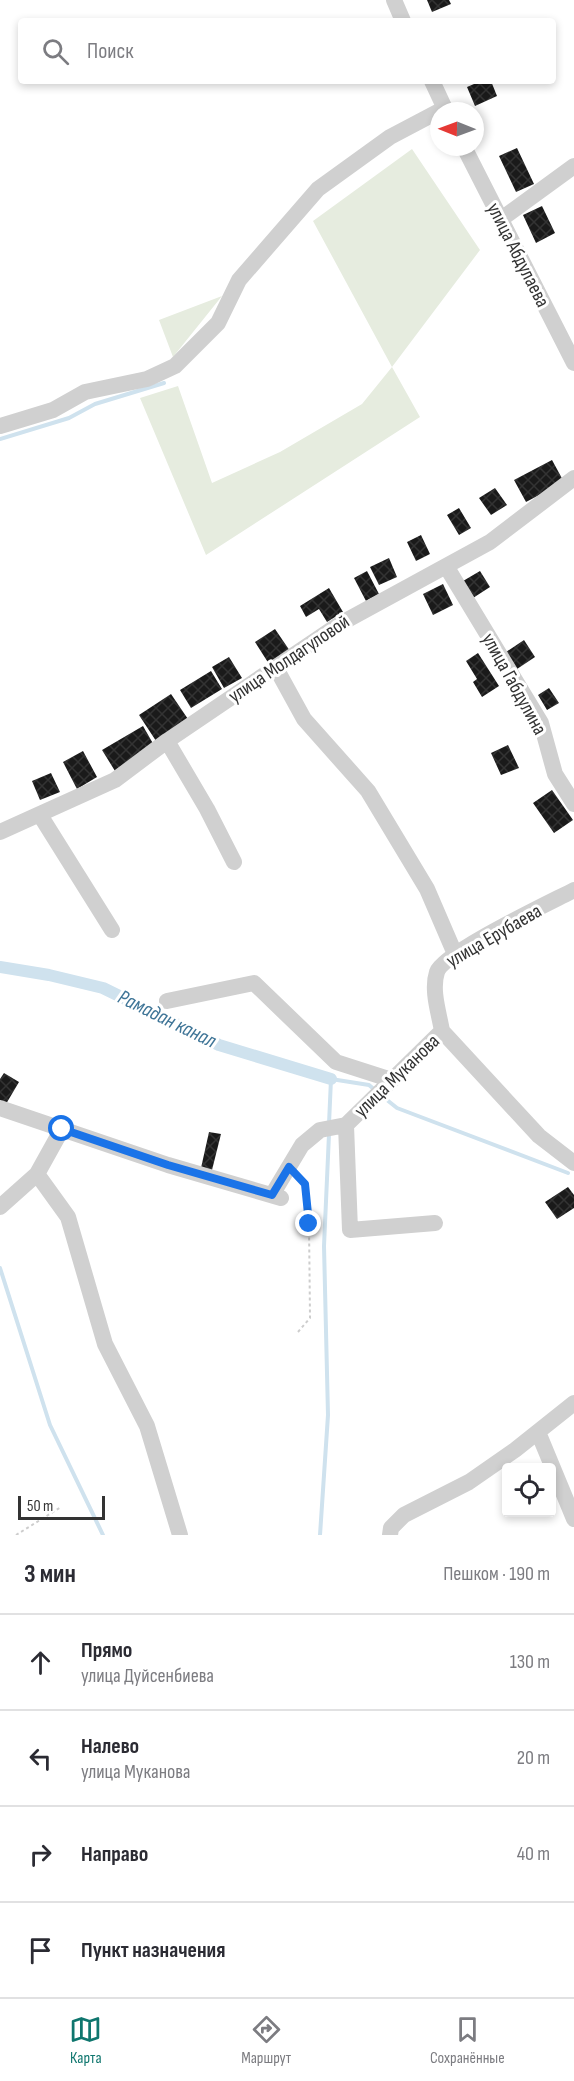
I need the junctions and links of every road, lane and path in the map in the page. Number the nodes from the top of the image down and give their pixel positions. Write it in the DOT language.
graph roads {
  1 [pos="394,0"];
  2 [pos="402,18"];
  3 [pos="434,84"];
  4 [pos="442,102"];
  5 [pos="430,117"];
  6 [pos="468,156"];
  7 [pos="574,166"];
  8 [pos="500,220"];
  9 [pos="574,363"];
  10 [pos="0,426"];
  11 [pos="574,478"];
  12 [pos="446,566"];
  13 [pos="276,668"];
  14 [pos="167,741"];
  15 [pos="574,804"];
  16 [pos="40,815"];
  17 [pos="0,831"];
  18 [pos="234,862"];
  19 [pos="574,890"];
  20 [pos="112,930"];
  21 [pos="455,954"];
  22 [pos="167,1001"];
  23 [pos="442,1031"];
  24 [pos="392,1080"];
  25 [pos="0,1108"];
  26 [pos="346,1125"];
  27 [pos="62,1129"];
  28 [pos="574,1163"];
  29 [pos="289,1167"];
  30 [pos="37,1174"];
  31 [pos="0,1207"];
  32 [pos="435,1223"];
  33 [pos="298,1332"];
  34 [pos="574,1403"];
  35 [pos="538,1432"];
  36 [pos="61,1507"];
  37 [pos="574,1519"];
  38 [pos="16,1535"];
  39 [pos="180,1535"];
  40 [pos="390,1535"];
  1 -- 2 [label="street"];
  3 -- 4 [label="street"];
  5 -- 10 [label="street"];
  6 -- 8 [label="street, улица Абдулаева"];
  7 -- 8 [label="street"];
  8 -- 9 [label="street, улица Абдулаева"];
  11 -- 12 [label="street, улица Молдагуловой"];
  12 -- 13 [label="street, улица Молдагуловой"];
  12 -- 15 [label="street, улица Габдулина"];
  13 -- 14 [label="street, улица Молдагуловой"];
  13 -- 21 [label="street"];
  14 -- 16 [label="street, улица Молдагуловой"];
  14 -- 18 [label="street"];
  16 -- 17 [label="street, улица Молдагуловой"];
  16 -- 20 [label="street"];
  19 -- 21 [label="street, улица Ерубаева"];
  21 -- 23 [label="street, улица Ерубаева"];
  22 -- 24 [label="street"];
  23 -- 24 [label="street, улица Муканова"];
  23 -- 28 [label="street, улица Муканова"];
  24 -- 26 [label="street, улица Муканова"];
  25 -- 27 [label="street"];
  26 -- 29 [label="street, улица Муканова"];
  26 -- 32 [label="street"];
  27 -- 29 [label="street, улица Муканова"];
  27 -- 30 [label="street"];
  29 -- 33 [label="path"];
  30 -- 31 [label="street"];
  30 -- 39 [label="street"];
  34 -- 35 [label="street"];
  35 -- 37 [label="street"];
  35 -- 40 [label="street"];
  36 -- 38 [label="path"];
}
